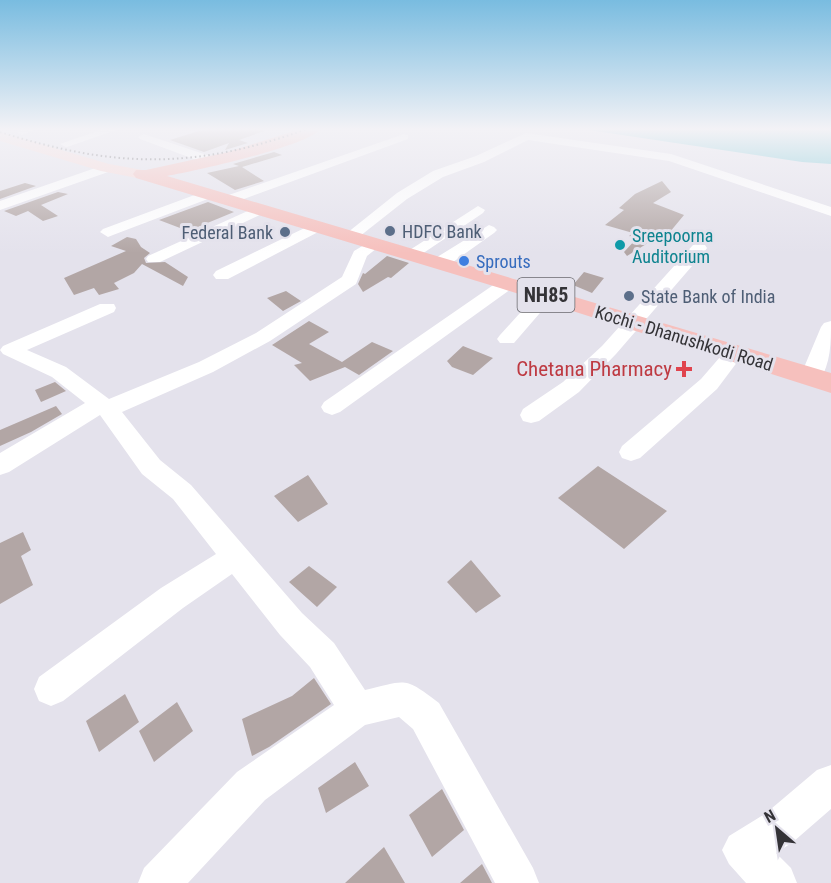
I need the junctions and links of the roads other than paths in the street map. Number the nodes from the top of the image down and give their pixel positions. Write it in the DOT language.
graph roads {
  1 [pos="101,170"];
  2 [pos="132,170"];
  3 [pos="146,170"];
  4 [pos="202,170"];
  5 [pos="311,170"];
  6 [pos="449,170"];
  7 [pos="707,170"];
  8 [pos="141,171"];
  9 [pos="203,191"];
  10 [pos="228,200"];
  11 [pos="0,206"];
  12 [pos="261,209"];
  13 [pos="478,210"];
  14 [pos="831,212"];
  15 [pos="317,227"];
  16 [pos="489,230"];
  17 [pos="108,232"];
  18 [pos="362,240"];
  19 [pos="699,248"];
  20 [pos="410,255"];
  21 [pos="154,259"];
  22 [pos="440,263"];
  23 [pos="222,275"];
  24 [pos="507,283"];
  25 [pos="546,295"];
  26 [pos="107,308"];
  27 [pos="632,322"];
  28 [pos="831,327"];
  29 [pos="507,339"];
  30 [pos="3,350"];
  31 [pos="734,353"];
  32 [pos="821,380"];
  33 [pos="104,406"];
  34 [pos="332,407"];
  35 [pos="531,415"];
  36 [pos="631,452"];
  37 [pos="0,465"];
  38 [pos="236,556"];
  39 [pos="51,689"];
  40 [pos="357,710"];
  41 [pos="831,784"];
  42 [pos="159,883"];
  43 [pos="518,883"];
  44 [pos="776,883"];
  1 -- 11 [label="street"];
  2 -- 8 [label="main road"];
  3 -- 8 [label="highway"];
  4 -- 9 [label="highway"];
  5 -- 10 [label="street"];
  6 -- 18 [label="street"];
  7 -- 14 [label="street"];
  8 -- 9 [label="highway, Kochi - Dhanushkodi Road"];
  9 -- 10 [label="highway, Kochi - Dhanushkodi Road"];
  9 -- 17 [label="street"];
  10 -- 12 [label="highway, Kochi - Dhanushkodi Road"];
  12 -- 15 [label="highway, Kochi - Dhanushkodi Road / NH85"];
  12 -- 21 [label="street"];
  13 -- 20 [label="street"];
  15 -- 18 [label="highway, Kochi - Dhanushkodi Road / NH85"];
  15 -- 23 [label="street"];
  16 -- 22 [label="street"];
  18 -- 20 [label="highway, Kochi - Dhanushkodi Road / NH85"];
  18 -- 33 [label="street"];
  19 -- 27 [label="street"];
  20 -- 22 [label="highway, Kochi - Dhanushkodi Road / NH85"];
  22 -- 24 [label="highway, Kochi - Dhanushkodi Road / NH85"];
  24 -- 25 [label="highway, Kochi - Dhanushkodi Road / NH85"];
  24 -- 34 [label="street"];
  25 -- 27 [label="highway, Kochi - Dhanushkodi Road / NH85"];
  25 -- 29 [label="street"];
  26 -- 30 [label="street"];
  27 -- 31 [label="highway, Kochi - Dhanushkodi Road / NH85"];
  27 -- 35 [label="street"];
  28 -- 32 [label="street"];
  30 -- 33 [label="street"];
  31 -- 32 [label="highway, Kochi - Dhanushkodi Road / NH85"];
  31 -- 36 [label="street"];
  33 -- 37 [label="street"];
  33 -- 38 [label="street"];
  38 -- 39 [label="street"];
  38 -- 40 [label="street"];
  40 -- 42 [label="street"];
  40 -- 43 [label="street"];
  41 -- 44 [label="street"];
}
